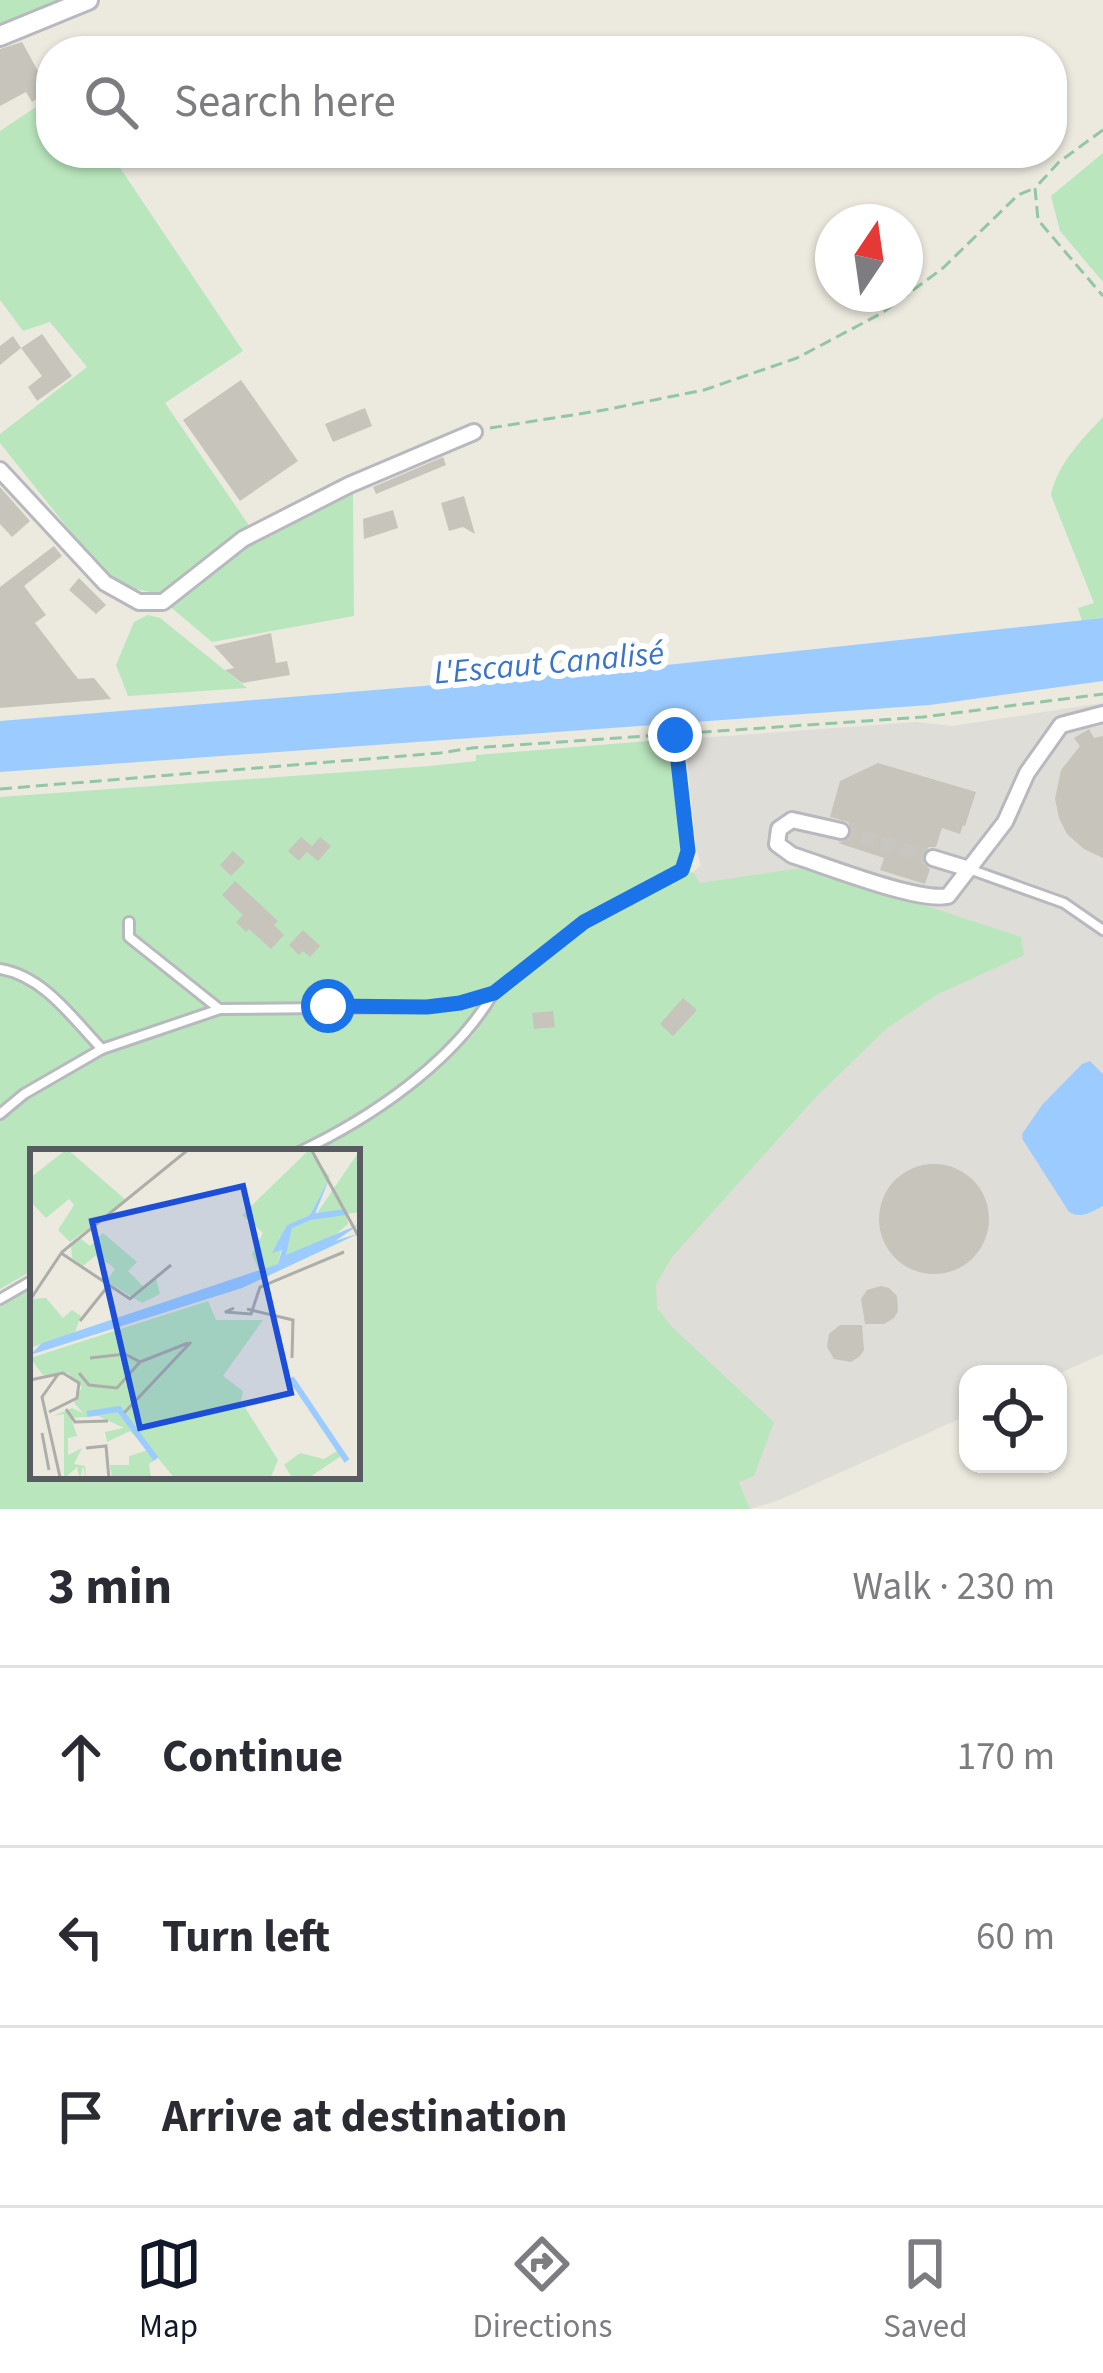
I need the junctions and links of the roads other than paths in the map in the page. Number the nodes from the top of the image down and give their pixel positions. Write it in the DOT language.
graph roads {
  1 [pos="88,0"];
  2 [pos="0,36"];
  3 [pos="474,432"];
  4 [pos="1,473"];
  5 [pos="1103,713"];
  6 [pos="841,831"];
  7 [pos="933,859"];
  8 [pos="969,869"];
  9 [pos="129,922"];
  10 [pos="1103,930"];
  11 [pos="0,970"];
  12 [pos="220,1009"];
  13 [pos="102,1049"];
  14 [pos="0,1114"];
  15 [pos="305,1149"];
  16 [pos="30,1282"];
  17 [pos="0,1299"];
  1 -- 2 [label="street"];
  3 -- 4 [label="street"];
  5 -- 8 [label="street"];
  6 -- 8 [label="street"];
  7 -- 8 [label="street"];
  8 -- 10 [label="lane"];
  9 -- 12 [label="lane"];
  11 -- 13 [label="lane"];
  12 -- 13 [label="lane"];
  12 -- 15 [label="lane"];
  13 -- 14 [label="lane"];
  16 -- 17 [label="lane"];
}
